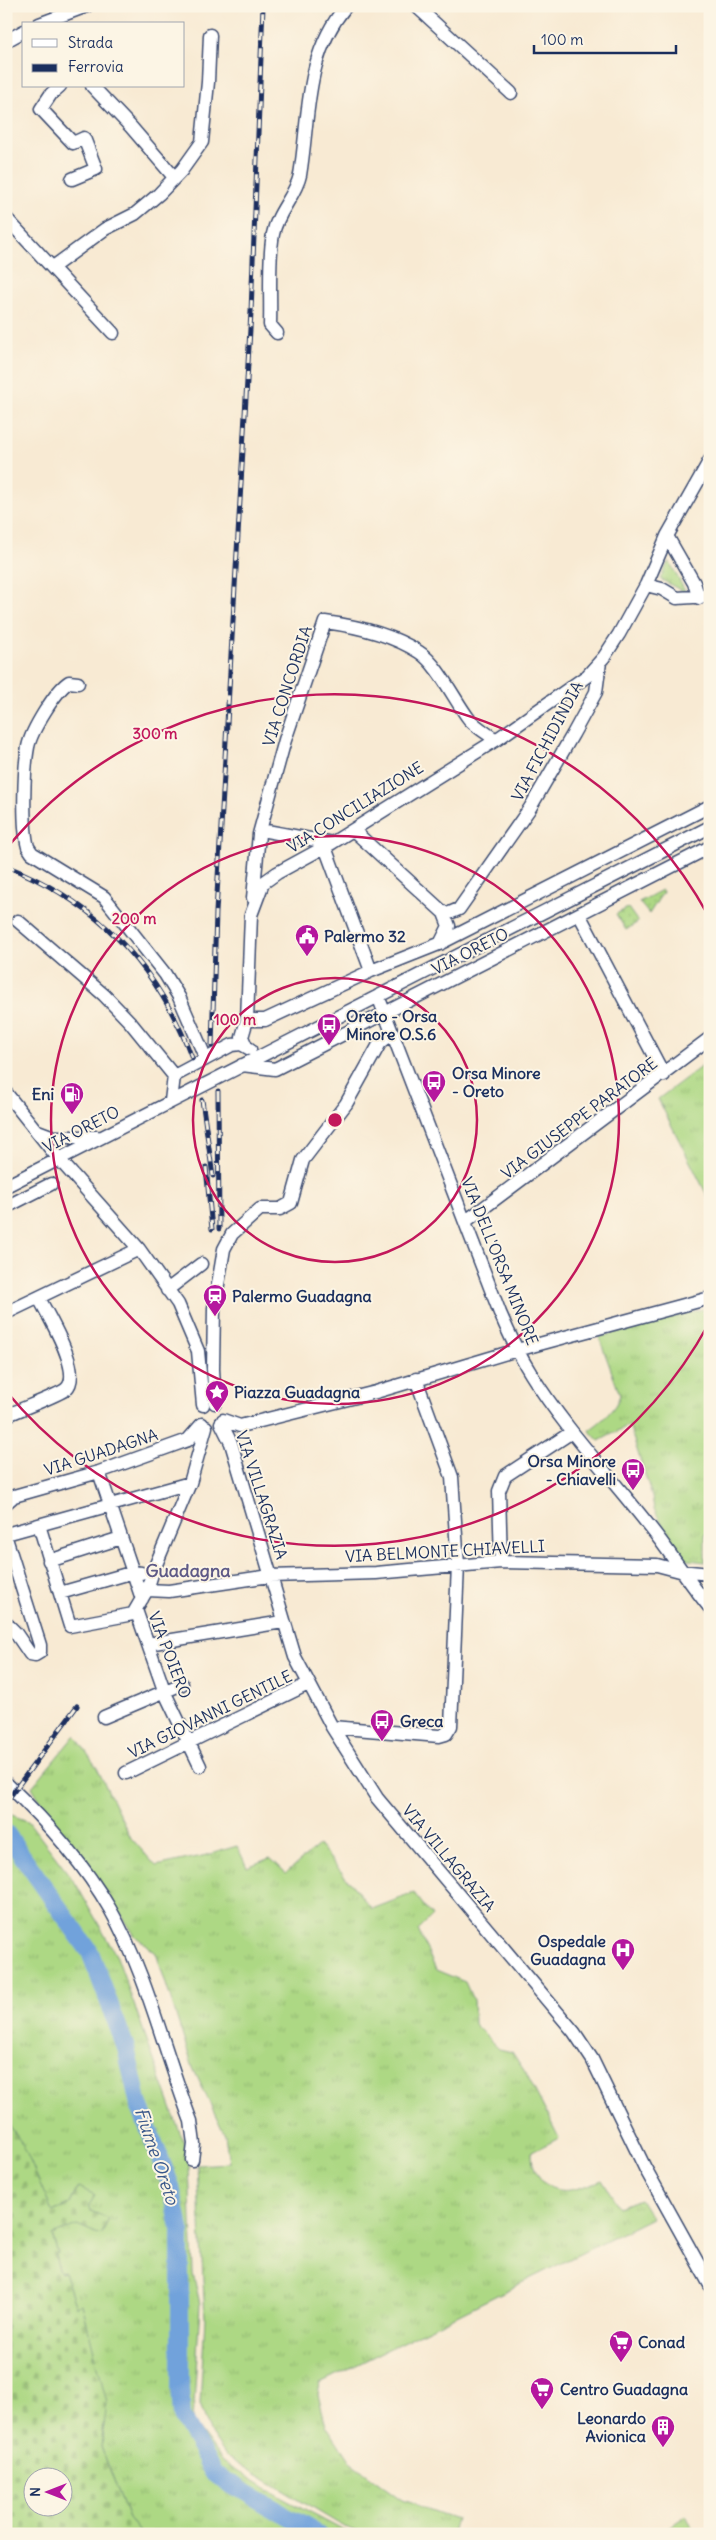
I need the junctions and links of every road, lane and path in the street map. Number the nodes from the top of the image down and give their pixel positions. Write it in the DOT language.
graph roads {
  1 [pos="346,6"];
  2 [pos="416,6"];
  3 [pos="85,7"];
  4 [pos="59,11"];
  5 [pos="42,22"];
  6 [pos="22,32"];
  7 [pos="210,35"];
  8 [pos="6,41"];
  9 [pos="58,88"];
  10 [pos="94,88"];
  11 [pos="511,93"];
  12 [pos="174,178"];
  13 [pos="72,179"];
  14 [pos="6,218"];
  15 [pos="53,267"];
  16 [pos="113,333"];
  17 [pos="277,334"];
  18 [pos="710,460"];
  19 [pos="667,536"];
  20 [pos="646,586"];
  21 [pos="704,597"];
  22 [pos="600,662"];
  23 [pos="78,683"];
  24 [pos="496,740"];
  25 [pos="710,806"];
  26 [pos="710,827"];
  27 [pos="260,830"];
  28 [pos="353,830"];
  29 [pos="328,845"];
  30 [pos="710,848"];
  31 [pos="579,914"];
  32 [pos="251,915"];
  33 [pos="445,915"];
  34 [pos="18,921"];
  35 [pos="439,944"];
  36 [pos="371,971"];
  37 [pos="378,996"];
  38 [pos="385,1013"];
  39 [pos="247,1020"];
  40 [pos="393,1033"];
  41 [pos="710,1038"];
  42 [pos="246,1046"];
  43 [pos="264,1054"];
  44 [pos="206,1059"];
  45 [pos="242,1064"];
  46 [pos="664,1075"];
  47 [pos="174,1076"];
  48 [pos="6,1093"];
  49 [pos="171,1101"];
  50 [pos="38,1131"];
  51 [pos="99,1137"];
  52 [pos="58,1158"];
  53 [pos="51,1184"];
  54 [pos="6,1186"];
  55 [pos="6,1206"];
  56 [pos="466,1221"];
  57 [pos="139,1249"];
  58 [pos="201,1264"];
  59 [pos="167,1290"];
  60 [pos="39,1298"];
  61 [pos="710,1298"];
  62 [pos="6,1313"];
  63 [pos="517,1350"];
  64 [pos="416,1379"];
  65 [pos="209,1404"];
  66 [pos="6,1416"];
  67 [pos="222,1422"];
  68 [pos="204,1425"];
  69 [pos="572,1432"];
  70 [pos="99,1472"];
  71 [pos="190,1483"];
  72 [pos="6,1502"];
  73 [pos="110,1505"];
  74 [pos="39,1525"];
  75 [pos="6,1534"];
  76 [pos="6,1538"];
  77 [pos="121,1538"];
  78 [pos="49,1561"];
  79 [pos="501,1562"];
  80 [pos="458,1565"];
  81 [pos="680,1571"];
  82 [pos="134,1572"];
  83 [pos="152,1574"];
  84 [pos="710,1574"];
  85 [pos="270,1576"];
  86 [pos="60,1593"];
  87 [pos="145,1594"];
  88 [pos="710,1608"];
  89 [pos="135,1612"];
  90 [pos="283,1622"];
  91 [pos="6,1623"];
  92 [pos="148,1644"];
  93 [pos="182,1684"];
  94 [pos="308,1684"];
  95 [pos="165,1693"];
  96 [pos="104,1717"];
  97 [pos="332,1727"];
  98 [pos="190,1743"];
  99 [pos="200,1766"];
  100 [pos="126,1773"];
  101 [pos="6,1783"];
  102 [pos="192,2160"];
  103 [pos="710,2285"];
  1 -- 17 [label="street"];
  2 -- 11 [label="street"];
  3 -- 4 [label="street"];
  4 -- 5 [label="street"];
  6 -- 8 [label="street"];
  7 -- 12 [label="street"];
  9 -- 13 [label="street"];
  10 -- 12 [label="street"];
  12 -- 15 [label="street"];
  14 -- 15 [label="street"];
  15 -- 16 [label="street"];
  18 -- 19 [label="street, VIA FICHIDINDIA"];
  19 -- 20 [label="street, VIA FICHIDINDIA"];
  19 -- 21 [label="street"];
  20 -- 21 [label="street"];
  20 -- 22 [label="street, VIA FICHIDINDIA"];
  22 -- 24 [label="street, VIA CONCILIAZIONE"];
  22 -- 33 [label="street, VIA FICHIDINDIA"];
  23 -- 44 [label="street"];
  24 -- 27 [label="street, VIA CONCORDIA"];
  24 -- 28 [label="street, VIA CONCILIAZIONE"];
  25 -- 35 [label="street, VIA ORETO"];
  26 -- 37 [label="street, VIA ORETO"];
  27 -- 29 [label="street"];
  27 -- 32 [label="street, VIA CONCORDIA"];
  28 -- 29 [label="street, VIA CONCILIAZIONE"];
  28 -- 33 [label="street"];
  29 -- 32 [label="street, VIA CONCILIAZIONE"];
  29 -- 36 [label="street"];
  30 -- 31 [label="street, VIA ORETO"];
  31 -- 38 [label="street, VIA ORETO"];
  31 -- 46 [label="street"];
  32 -- 39 [label="street, VIA CONCILIAZIONE"];
  33 -- 35 [label="street"];
  34 -- 47 [label="street"];
  35 -- 36 [label="street, VIA ORETO"];
  36 -- 39 [label="street, VIA ORETO"];
  37 -- 38 [label="street, VIA DELL'ORSA MINORE"];
  37 -- 43 [label="street, VIA ORETO"];
  38 -- 40 [label="street, VIA DELL'ORSA MINORE"];
  38 -- 45 [label="street, VIA ORETO"];
  39 -- 42 [label="street, VIA CONCILIAZIONE"];
  40 -- 56 [label="street, VIA DELL'ORSA MINORE"];
  40 -- 65 [label="street"];
  41 -- 46 [label="street, VIA GIUSEPPE PARATORE"];
  42 -- 43 [label="street"];
  42 -- 44 [label="street"];
  43 -- 45 [label="street, VIA ORETO"];
  44 -- 47 [label="street"];
  45 -- 49 [label="street, VIA ORETO"];
  46 -- 56 [label="street, VIA GIUSEPPE PARATORE"];
  47 -- 49 [label="street"];
  48 -- 50 [label="street"];
  49 -- 51 [label="street, VIA ORETO"];
  50 -- 51 [label="street"];
  50 -- 52 [label="street"];
  51 -- 52 [label="street, VIA ORETO"];
  52 -- 54 [label="street, VIA ORETO"];
  52 -- 57 [label="street"];
  53 -- 55 [label="street"];
  56 -- 63 [label="street, VIA DELL'ORSA MINORE"];
  57 -- 59 [label="street"];
  57 -- 60 [label="street"];
  58 -- 59 [label="street"];
  59 -- 65 [label="street"];
  60 -- 62 [label="street"];
  60 -- 66 [label="street"];
  61 -- 63 [label="street"];
  63 -- 64 [label="street"];
  63 -- 69 [label="street, VIA DELL'ORSA MINORE"];
  64 -- 67 [label="street"];
  64 -- 80 [label="street"];
  65 -- 67 [label="street"];
  65 -- 68 [label="street"];
  67 -- 68 [label="street"];
  67 -- 85 [label="street, VIA VILLAGRAZIA"];
  68 -- 70 [label="street, VIA GUADAGNA"];
  68 -- 71 [label="street"];
  69 -- 79 [label="street"];
  69 -- 81 [label="street, VIA DELL'ORSA MINORE"];
  70 -- 72 [label="street, VIA GUADAGNA"];
  70 -- 73 [label="street"];
  71 -- 73 [label="street"];
  71 -- 83 [label="street"];
  73 -- 74 [label="street"];
  73 -- 77 [label="street"];
  74 -- 75 [label="street"];
  74 -- 78 [label="street"];
  76 -- 91 [label="street"];
  77 -- 78 [label="street"];
  77 -- 82 [label="street"];
  78 -- 86 [label="street"];
  79 -- 80 [label="street, VIA BELMONTE CHIAVELLI"];
  79 -- 81 [label="street, VIA BELMONTE CHIAVELLI"];
  80 -- 85 [label="street, VIA BELMONTE CHIAVELLI"];
  80 -- 97 [label="street"];
  81 -- 84 [label="street, VIA BELMONTE CHIAVELLI"];
  81 -- 88 [label="street, VIA DELL'ORSA MINORE"];
  82 -- 83 [label="street"];
  82 -- 86 [label="street"];
  82 -- 87 [label="street"];
  83 -- 87 [label="street"];
  85 -- 87 [label="street, VIA BELMONTE CHIAVELLI"];
  85 -- 90 [label="street, VIA VILLAGRAZIA"];
  86 -- 89 [label="street"];
  87 -- 89 [label="street"];
  89 -- 92 [label="street, VIA POIERO"];
  90 -- 92 [label="street"];
  90 -- 94 [label="street, VIA VILLAGRAZIA"];
  92 -- 95 [label="street, VIA POIERO"];
  93 -- 95 [label="street"];
  94 -- 97 [label="street, VIA VILLAGRAZIA"];
  94 -- 98 [label="street, VIA GIOVANNI GENTILE"];
  95 -- 96 [label="street"];
  95 -- 98 [label="street, VIA POIERO"];
  97 -- 103 [label="street, VIA VILLAGRAZIA"];
  98 -- 99 [label="street, VIA POIERO"];
  98 -- 100 [label="street, VIA GIOVANNI GENTILE"];
  101 -- 102 [label="street"];
}
